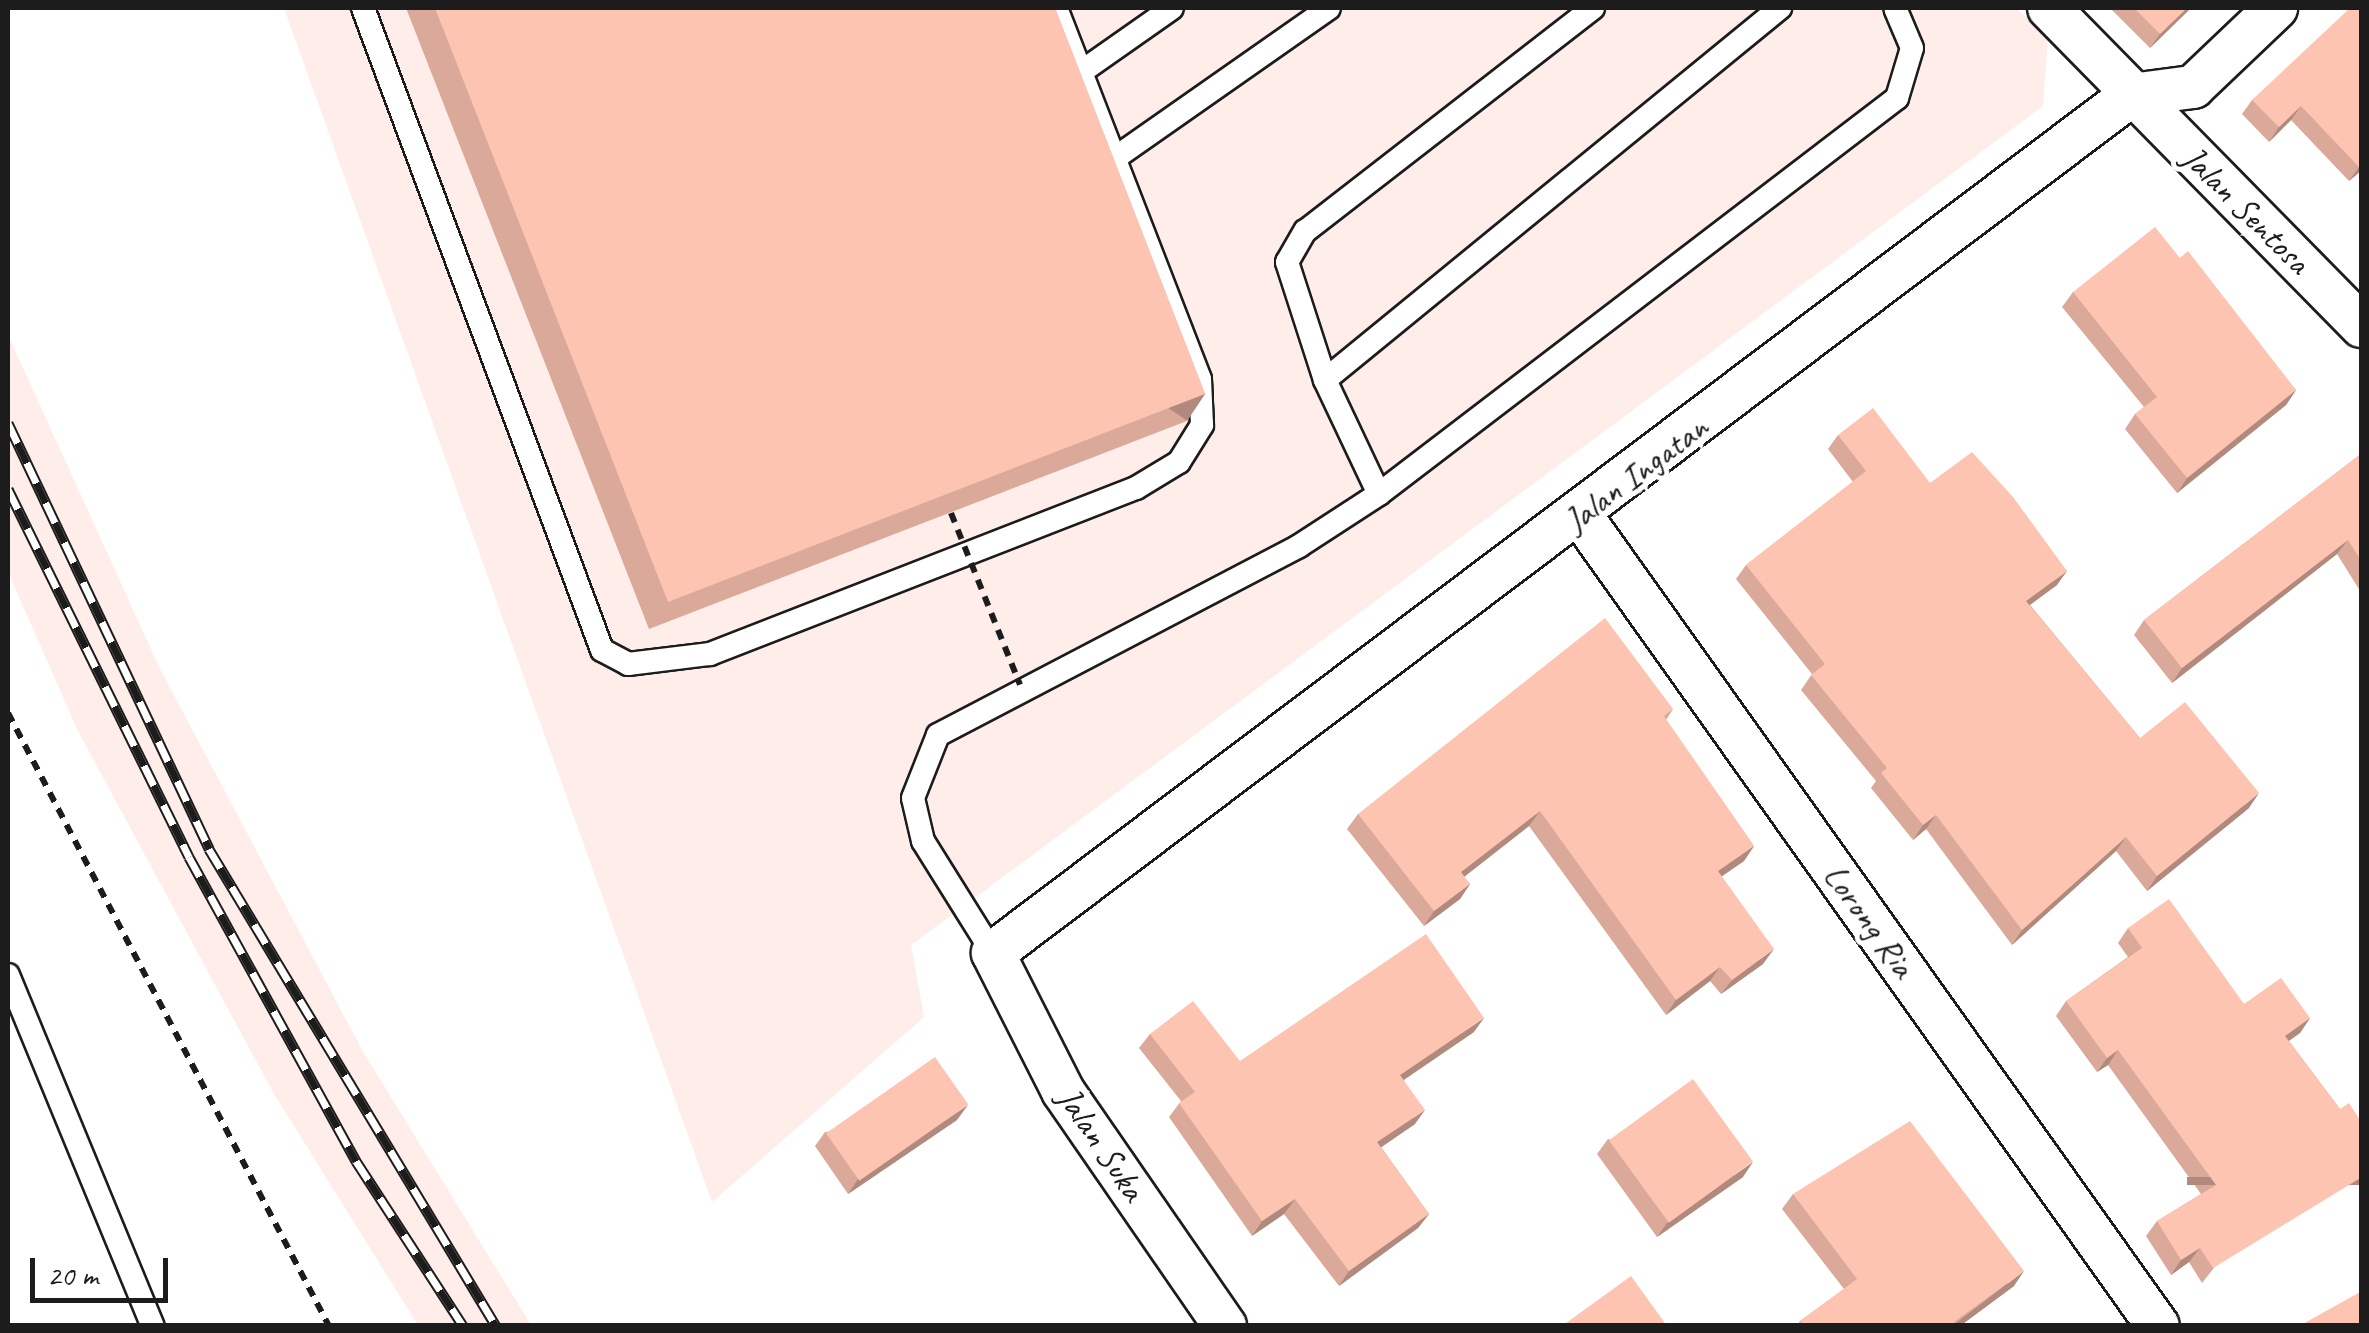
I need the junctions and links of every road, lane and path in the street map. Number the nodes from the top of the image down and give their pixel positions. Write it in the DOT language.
graph roads {
  1 [pos="363,8"];
  2 [pos="1056,8"];
  3 [pos="1172,8"];
  4 [pos="1329,8"];
  5 [pos="1592,8"];
  6 [pos="1780,8"];
  7 [pos="1895,8"];
  8 [pos="2048,8"];
  9 [pos="2276,8"];
  10 [pos="1081,72"];
  11 [pos="2131,94"];
  12 [pos="1115,158"];
  13 [pos="2362,326"];
  14 [pos="1325,380"];
  15 [pos="1379,494"];
  16 [pos="951,512"];
  17 [pos="1580,516"];
  18 [pos="1020,685"];
  19 [pos="8,713"];
  20 [pos="993,953"];
  21 [pos="8,975"];
  22 [pos="153,1326"];
  23 [pos="328,1326"];
  24 [pos="1225,1326"];
  25 [pos="2158,1326"];
  1 -- 12 [label="lane"];
  2 -- 10 [label="lane"];
  3 -- 10 [label="lane"];
  4 -- 12 [label="lane"];
  5 -- 14 [label="lane"];
  6 -- 14 [label="lane"];
  7 -- 15 [label="lane"];
  8 -- 11 [label="street, Jalan Sentosa"];
  9 -- 11 [label="street"];
  10 -- 12 [label="lane"];
  11 -- 13 [label="street, Jalan Sentosa"];
  11 -- 17 [label="street, Jalan Ingatan"];
  14 -- 15 [label="lane"];
  15 -- 18 [label="lane"];
  16 -- 18 [label="path, bridge"];
  17 -- 20 [label="street, Jalan Ingatan"];
  17 -- 25 [label="street, Lorong Ria"];
  18 -- 20 [label="lane"];
  19 -- 23 [label="path"];
  20 -- 24 [label="street, Jalan Suka"];
  21 -- 22 [label="lane"];
}
